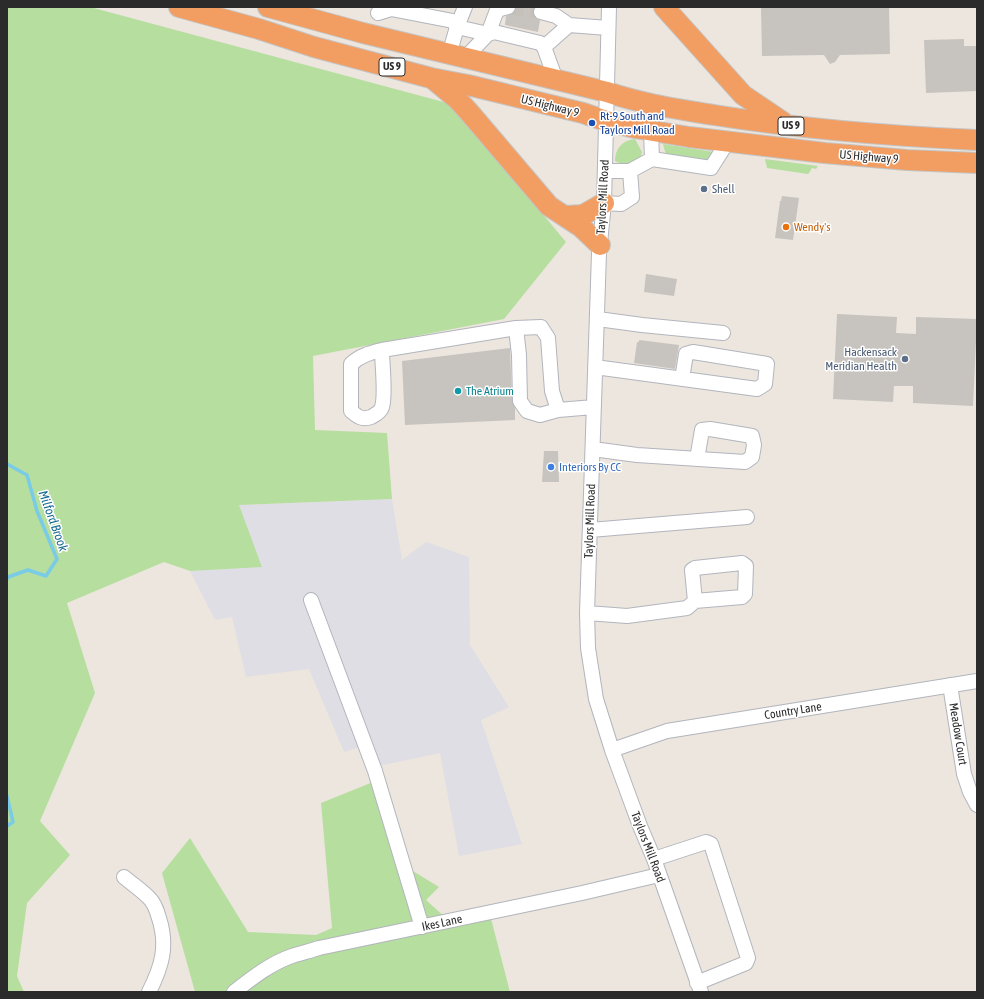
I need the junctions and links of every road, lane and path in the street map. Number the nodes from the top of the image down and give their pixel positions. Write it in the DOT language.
graph roads {
  1 [pos="179,7"];
  2 [pos="268,7"];
  3 [pos="465,7"];
  4 [pos="508,7"];
  5 [pos="609,7"];
  6 [pos="664,7"];
  7 [pos="378,10"];
  8 [pos="542,12"];
  9 [pos="569,25"];
  10 [pos="457,27"];
  11 [pos="608,28"];
  12 [pos="488,34"];
  13 [pos="370,35"];
  14 [pos="544,46"];
  15 [pos="457,56"];
  16 [pos="431,78"];
  17 [pos="556,80"];
  18 [pos="607,92"];
  19 [pos="606,121"];
  20 [pos="788,126"];
  21 [pos="651,131"];
  22 [pos="977,140"];
  23 [pos="728,141"];
  24 [pos="652,159"];
  25 [pos="977,163"];
  26 [pos="605,171"];
  27 [pos="630,171"];
  28 [pos="604,203"];
  29 [pos="566,216"];
  30 [pos="600,244"];
  31 [pos="598,319"];
  32 [pos="516,328"];
  33 [pos="723,333"];
  34 [pos="382,350"];
  35 [pos="595,367"];
  36 [pos="682,379"];
  37 [pos="594,407"];
  38 [pos="558,410"];
  39 [pos="593,449"];
  40 [pos="697,459"];
  41 [pos="747,517"];
  42 [pos="590,530"];
  43 [pos="310,600"];
  44 [pos="695,602"];
  45 [pos="587,613"];
  46 [pos="977,681"];
  47 [pos="950,685"];
  48 [pos="612,750"];
  49 [pos="977,805"];
  50 [pos="654,859"];
  51 [pos="659,875"];
  52 [pos="124,877"];
  53 [pos="422,927"];
  54 [pos="699,987"];
  55 [pos="149,992"];
  56 [pos="234,992"];
  1 -- 16 [label="highway, US Highway 9 / US 9"];
  2 -- 13 [label="highway, US Highway 9 / US 9"];
  3 -- 10 [label="street"];
  4 -- 12 [label="street"];
  5 -- 11 [label="street, Taylors Mill Road"];
  6 -- 20 [label="highway"];
  7 -- 10 [label="street"];
  7 -- 13 [label="street"];
  8 -- 9 [label="street"];
  9 -- 11 [label="street"];
  9 -- 14 [label="street"];
  10 -- 12 [label="street"];
  10 -- 15 [label="street"];
  11 -- 18 [label="street, Taylors Mill Road"];
  12 -- 14 [label="street"];
  12 -- 15 [label="street"];
  13 -- 15 [label="highway, US Highway 9 / US 9"];
  14 -- 17 [label="street"];
  15 -- 17 [label="highway, US Highway 9 / US 9"];
  16 -- 19 [label="highway, US Highway 9 / US 9"];
  16 -- 29 [label="highway"];
  17 -- 18 [label="highway, US Highway 9 / US 9"];
  18 -- 19 [label="street, Taylors Mill Road"];
  18 -- 20 [label="highway, US Highway 9 / US 9"];
  19 -- 21 [label="highway, US Highway 9 / US 9"];
  19 -- 26 [label="street, Taylors Mill Road"];
  20 -- 22 [label="highway, US Highway 9 / US 9"];
  21 -- 23 [label="highway, US Highway 9 / US 9"];
  21 -- 24 [label="street"];
  23 -- 24 [label="street"];
  23 -- 25 [label="highway, US Highway 9 / US 9"];
  24 -- 27 [label="street"];
  26 -- 27 [label="street"];
  26 -- 28 [label="street, Taylors Mill Road"];
  27 -- 28 [label="street"];
  28 -- 29 [label="highway"];
  28 -- 30 [label="street, Taylors Mill Road"];
  29 -- 30 [label="highway"];
  30 -- 31 [label="street, Taylors Mill Road"];
  31 -- 33 [label="street"];
  31 -- 35 [label="street, Taylors Mill Road"];
  32 -- 34 [label="street"];
  32 -- 38 [label="street"];
  32 -- 38 [label="street"];
  35 -- 36 [label="street"];
  35 -- 37 [label="street, Taylors Mill Road"];
  36 -- 36 [label="street"];
  37 -- 38 [label="street"];
  37 -- 39 [label="street, Taylors Mill Road"];
  39 -- 40 [label="street"];
  39 -- 42 [label="street, Taylors Mill Road"];
  41 -- 42 [label="street"];
  42 -- 45 [label="street, Taylors Mill Road"];
  43 -- 53 [label="street"];
  44 -- 45 [label="street"];
  45 -- 48 [label="street, Taylors Mill Road"];
  46 -- 47 [label="street, Country Lane"];
  47 -- 48 [label="street, Country Lane"];
  47 -- 49 [label="street, Meadow Court"];
  48 -- 50 [label="street, Taylors Mill Road"];
  50 -- 51 [label="street, Taylors Mill Road"];
  50 -- 54 [label="street"];
  51 -- 53 [label="street, Ikes Lane"];
  51 -- 54 [label="street, Taylors Mill Road"];
  52 -- 55 [label="street"];
  53 -- 56 [label="street, Ikes Lane"];
}
